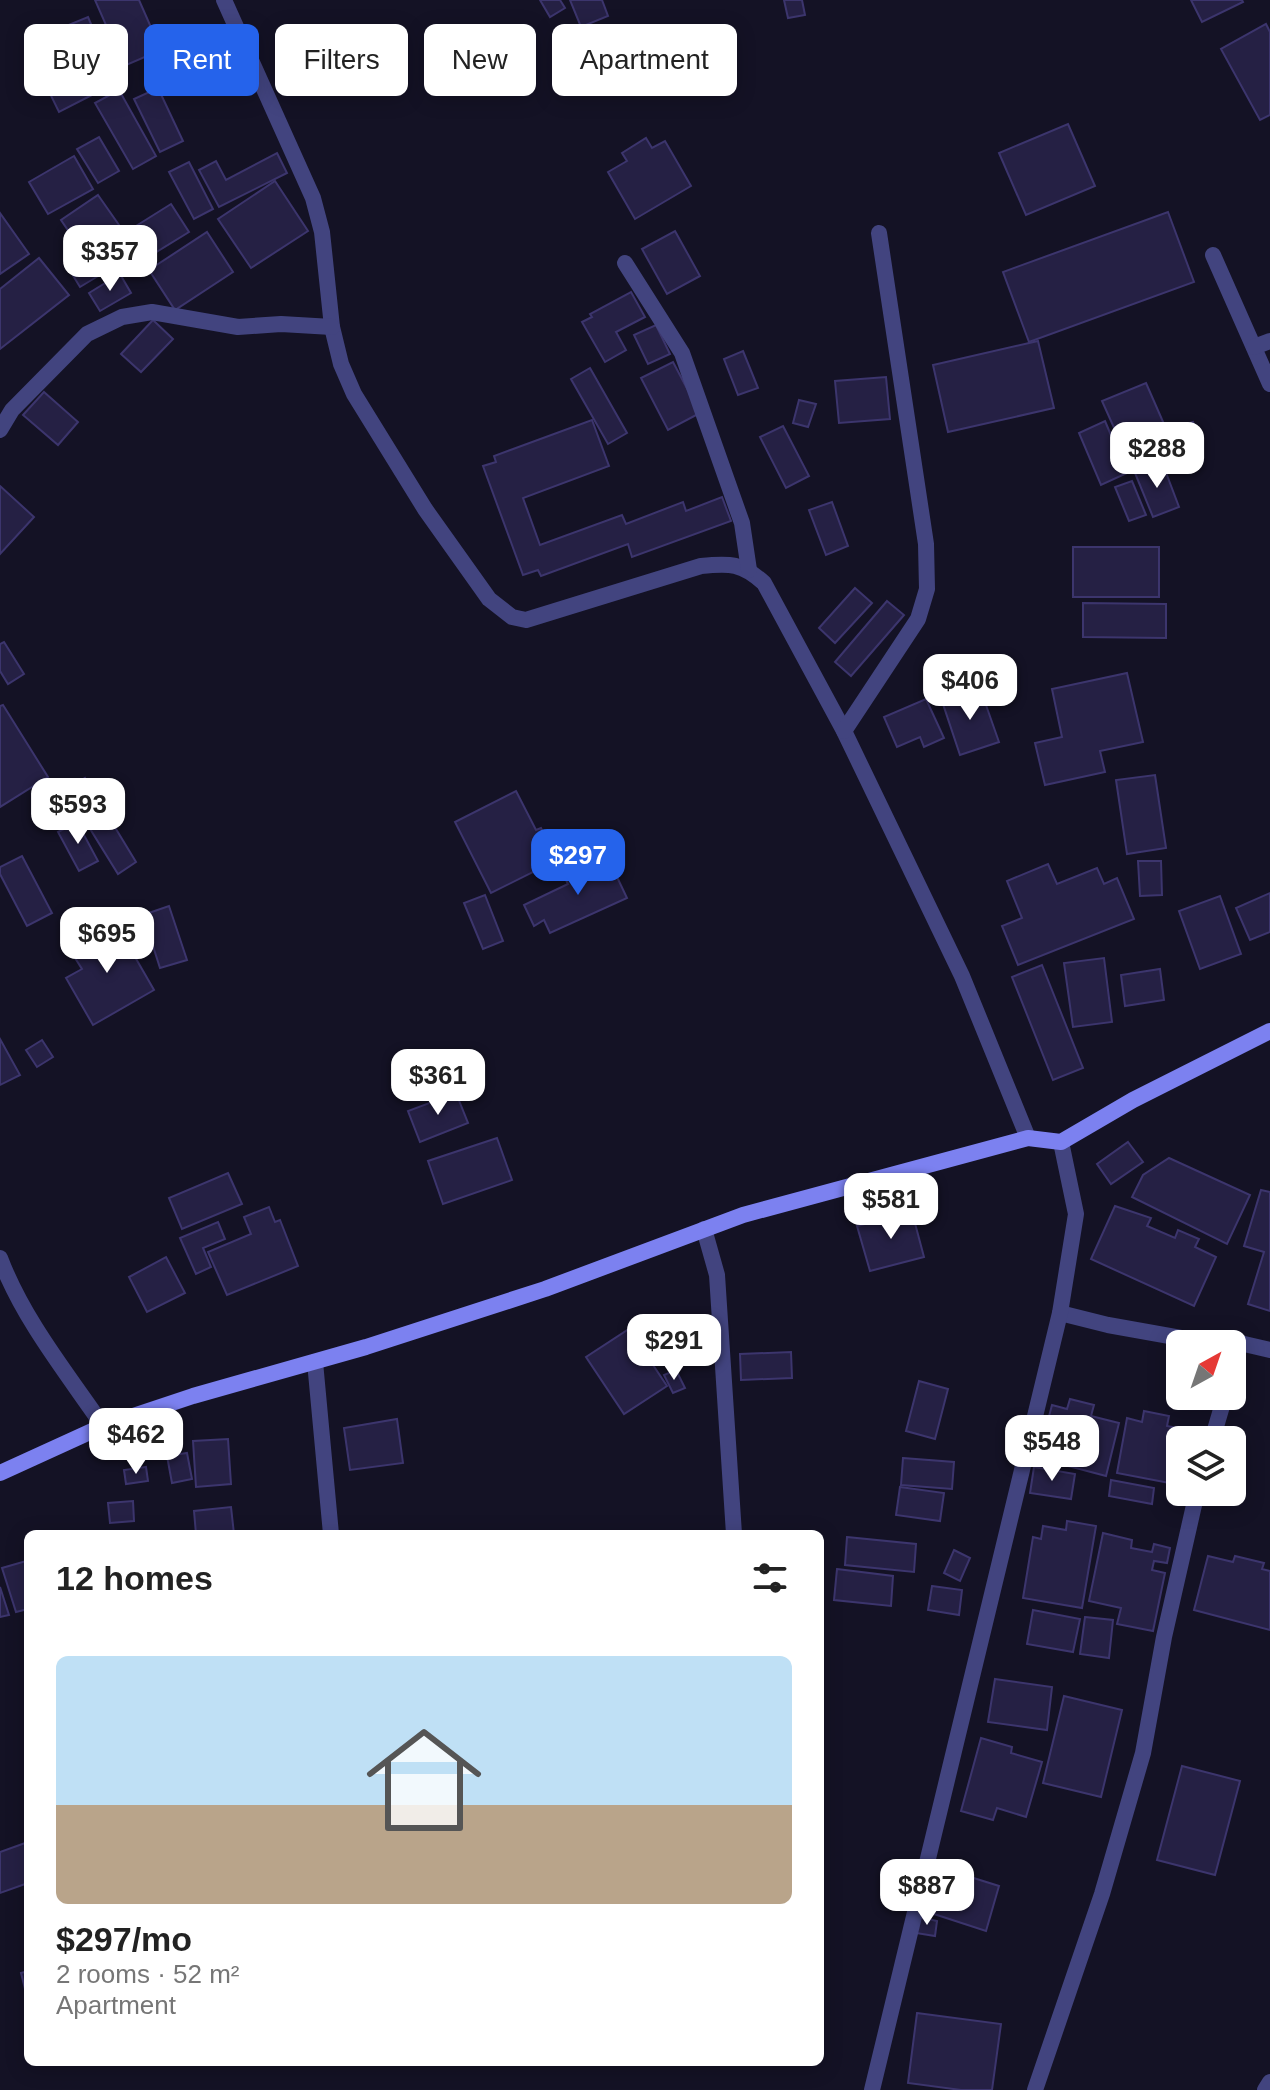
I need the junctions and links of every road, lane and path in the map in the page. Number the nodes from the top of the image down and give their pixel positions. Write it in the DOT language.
graph roads {
  1 [pos="224,0"];
  2 [pos="879,233"];
  3 [pos="1213,255"];
  4 [pos="625,263"];
  5 [pos="332,327"];
  6 [pos="1262,344"];
  7 [pos="1270,384"];
  8 [pos="0,430"];
  9 [pos="749,570"];
  10 [pos="844,731"];
  11 [pos="1270,1031"];
  12 [pos="1028,1138"];
  13 [pos="1061,1142"];
  14 [pos="704,1229"];
  15 [pos="0,1258"];
  16 [pos="1060,1313"];
  17 [pos="1166,1335"];
  18 [pos="1246,1344"];
  19 [pos="1270,1350"];
  20 [pos="315,1362"];
  21 [pos="103,1426"];
  22 [pos="0,1473"];
  23 [pos="1194,1506"];
  24 [pos="331,1530"];
  25 [pos="734,1530"];
  26 [pos="1270,2082"];
  27 [pos="872,2090"];
  28 [pos="1035,2090"];
  29 [pos="1265,2090"];
  1 -- 5 [label="street"];
  2 -- 10 [label="street"];
  3 -- 6 [label="street"];
  4 -- 9 [label="street"];
  5 -- 8 [label="street"];
  5 -- 9 [label="street"];
  6 -- 7 [label="street"];
  9 -- 10 [label="street"];
  10 -- 12 [label="street"];
  11 -- 13 [label="street"];
  12 -- 13 [label="street"];
  12 -- 14 [label="street"];
  13 -- 16 [label="street"];
  14 -- 20 [label="street"];
  14 -- 25 [label="street"];
  15 -- 21 [label="street"];
  16 -- 17 [label="street"];
  16 -- 27 [label="street"];
  18 -- 19 [label="street"];
  20 -- 21 [label="street"];
  20 -- 24 [label="street"];
  21 -- 22 [label="street"];
  23 -- 28 [label="street"];
  26 -- 29 [label="street"];
}
